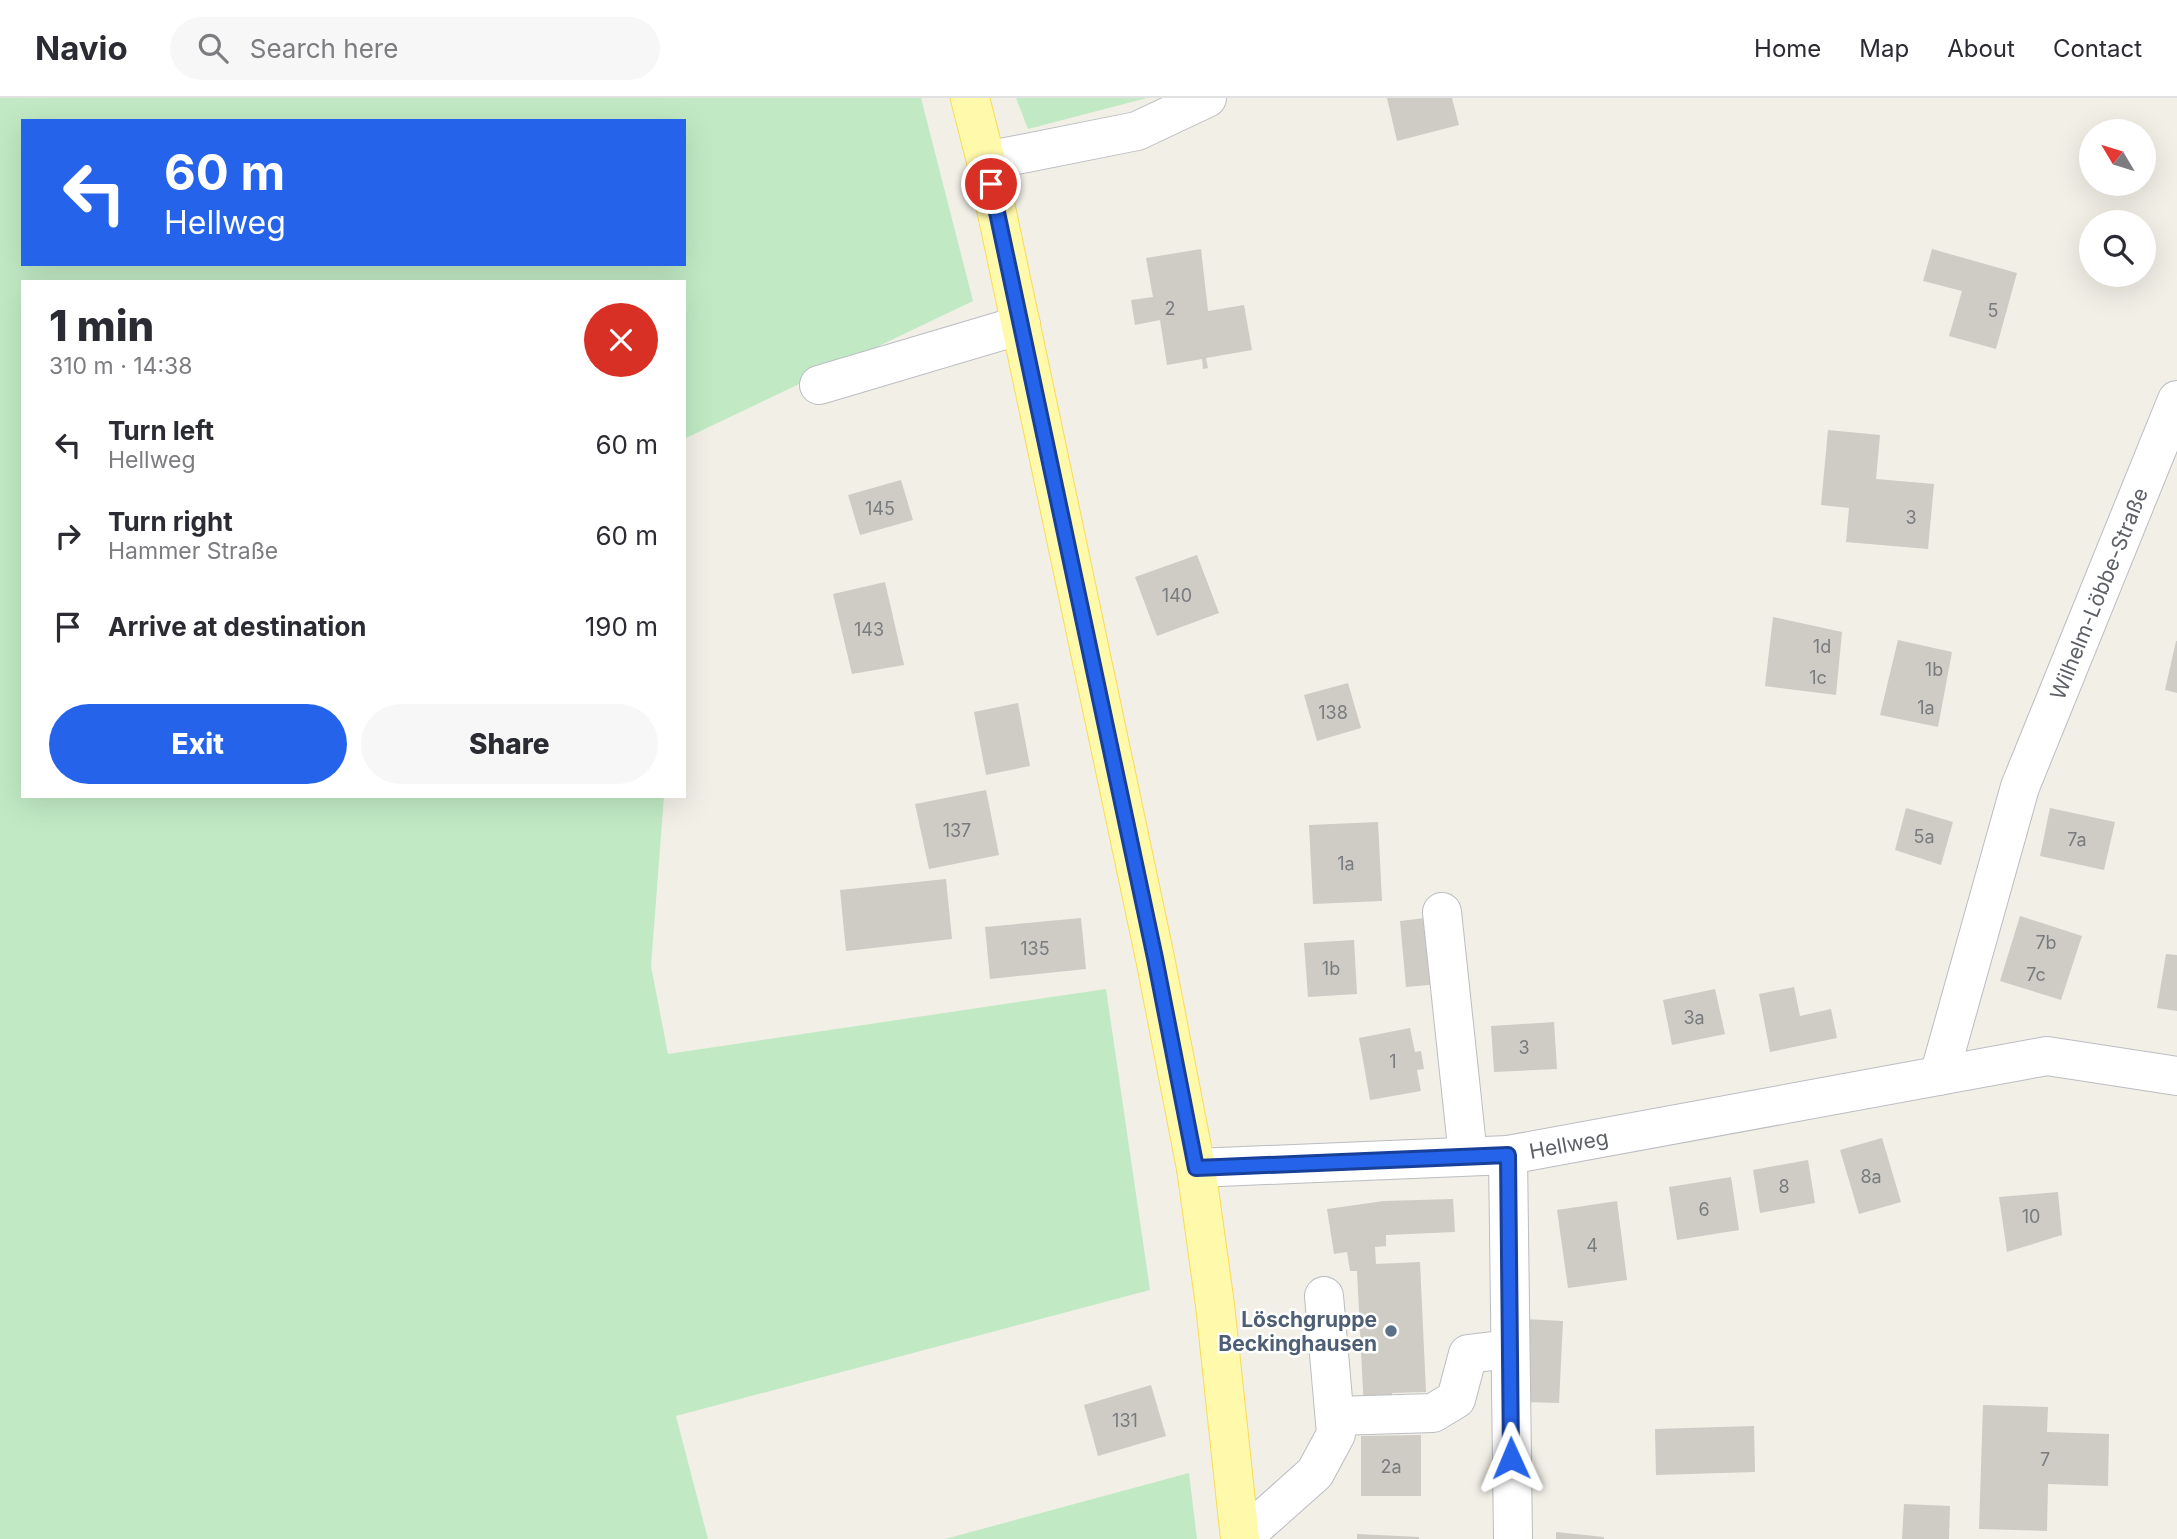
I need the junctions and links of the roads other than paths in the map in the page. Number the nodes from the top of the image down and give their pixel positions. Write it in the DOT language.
graph roads {
  1 [pos="970,98"];
  2 [pos="1207,98"];
  3 [pos="986,161"];
  4 [pos="1021,325"];
  5 [pos="819,385"];
  6 [pos="2177,400"];
  7 [pos="1442,912"];
  8 [pos="1939,1076"];
  9 [pos="2177,1076"];
  10 [pos="1508,1155"];
  11 [pos="1468,1156"];
  12 [pos="1196,1168"];
  13 [pos="1324,1296"];
  14 [pos="1509,1349"];
  15 [pos="1335,1416"];
  16 [pos="1240,1539"];
  17 [pos="1513,1539"];
  1 -- 3 [label="main road"];
  2 -- 3 [label="street"];
  3 -- 4 [label="main road"];
  4 -- 5 [label="street"];
  4 -- 12 [label="main road"];
  6 -- 8 [label="street, Wilhelm-Löbbe-Straße"];
  7 -- 11 [label="street"];
  8 -- 9 [label="street, Hellweg"];
  8 -- 10 [label="street, Hellweg"];
  10 -- 11 [label="street, Hellweg"];
  10 -- 14 [label="street"];
  11 -- 12 [label="street, Hellweg"];
  12 -- 16 [label="main road"];
  13 -- 15 [label="street"];
  14 -- 15 [label="street"];
  14 -- 17 [label="street"];
  15 -- 16 [label="street"];
}
